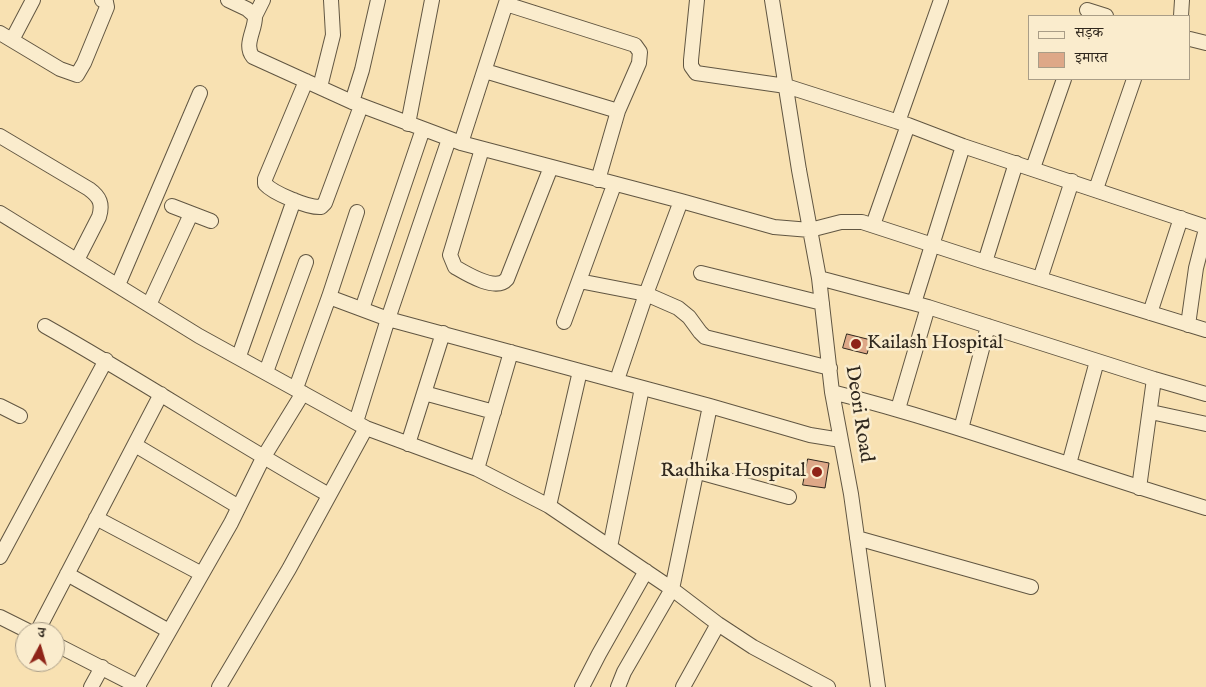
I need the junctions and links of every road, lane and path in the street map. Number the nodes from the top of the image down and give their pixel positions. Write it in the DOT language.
graph roads {
  1 [pos="33,0"];
  2 [pos="102,0"];
  3 [pos="228,0"];
  4 [pos="263,0"];
  5 [pos="331,0"];
  6 [pos="378,0"];
  7 [pos="432,0"];
  8 [pos="698,0"];
  9 [pos="772,0"];
  10 [pos="941,0"];
  11 [pos="1182,0"];
  12 [pos="506,2"];
  13 [pos="1088,9"];
  14 [pos="1103,15"];
  15 [pos="1181,15"];
  16 [pos="255,16"];
  17 [pos="6,37"];
  18 [pos="1191,39"];
  19 [pos="1206,43"];
  20 [pos="485,71"];
  21 [pos="1064,80"];
  22 [pos="1134,80"];
  23 [pos="306,81"];
  24 [pos="786,86"];
  25 [pos="320,87"];
  26 [pos="200,92"];
  27 [pos="356,104"];
  28 [pos="618,111"];
  29 [pos="408,124"];
  30 [pos="903,124"];
  31 [pos="424,129"];
  32 [pos="0,136"];
  33 [pos="455,141"];
  34 [pos="963,146"];
  35 [pos="482,149"];
  36 [pos="1016,163"];
  37 [pos="551,167"];
  38 [pos="1033,168"];
  39 [pos="598,180"];
  40 [pos="1072,181"];
  41 [pos="614,184"];
  42 [pos="1096,189"];
  43 [pos="294,200"];
  44 [pos="681,201"];
  45 [pos="172,206"];
  46 [pos="357,212"];
  47 [pos="0,213"];
  48 [pos="191,214"];
  49 [pos="1181,218"];
  50 [pos="211,222"];
  51 [pos="873,225"];
  52 [pos="1206,228"];
  53 [pos="810,230"];
  54 [pos="932,243"];
  55 [pos="77,260"];
  56 [pos="306,262"];
  57 [pos="985,262"];
  58 [pos="701,273"];
  59 [pos="819,278"];
  60 [pos="1040,279"];
  61 [pos="579,281"];
  62 [pos="118,285"];
  63 [pos="646,294"];
  64 [pos="329,297"];
  65 [pos="822,303"];
  66 [pos="914,303"];
  67 [pos="149,305"];
  68 [pos="928,307"];
  69 [pos="362,309"];
  70 [pos="1150,313"];
  71 [pos="388,319"];
  72 [pos="564,322"];
  73 [pos="1188,325"];
  74 [pos="45,326"];
  75 [pos="988,326"];
  76 [pos="1206,330"];
  77 [pos="443,334"];
  78 [pos="511,352"];
  79 [pos="239,356"];
  80 [pos="106,360"];
  81 [pos="1097,361"];
  82 [pos="830,368"];
  83 [pos="580,371"];
  84 [pos="266,372"];
  85 [pos="618,380"];
  86 [pos="1154,380"];
  87 [pos="642,388"];
  88 [pos="299,390"];
  89 [pos="832,392"];
  90 [pos="424,393"];
  91 [pos="161,394"];
  92 [pos="1206,394"];
  93 [pos="0,406"];
  94 [pos="710,406"];
  95 [pos="898,409"];
  96 [pos="494,412"];
  97 [pos="1151,412"];
  98 [pos="20,416"];
  99 [pos="1206,424"];
  100 [pos="361,425"];
  101 [pos="961,429"];
  102 [pos="841,440"];
  103 [pos="408,444"];
  104 [pos="135,445"];
  105 [pos="263,458"];
  106 [pos="1069,464"];
  107 [pos="477,470"];
  108 [pos="695,471"];
  109 [pos="1139,488"];
  110 [pos="329,496"];
  111 [pos="789,497"];
  112 [pos="549,506"];
  113 [pos="239,508"];
  114 [pos="1206,508"];
  115 [pos="96,518"];
  116 [pos="857,538"];
  117 [pos="610,547"];
  118 [pos="0,557"];
  119 [pos="646,571"];
  120 [pos="67,574"];
  121 [pos="202,574"];
  122 [pos="1031,587"];
  123 [pos="672,589"];
  124 [pos="0,617"];
  125 [pos="42,622"];
  126 [pos="15,624"];
  127 [pos="718,624"];
  128 [pos="169,631"];
  129 [pos="65,649"];
  130 [pos="102,667"];
  131 [pos="91,687"];
  132 [pos="138,687"];
  133 [pos="219,687"];
  134 [pos="582,687"];
  135 [pos="618,687"];
  136 [pos="683,687"];
  137 [pos="828,687"];
  138 [pos="878,687"];
  1 -- 17 [label="street"];
  2 -- 17 [label="street"];
  3 -- 16 [label="street"];
  4 -- 16 [label="street"];
  5 -- 25 [label="street"];
  6 -- 27 [label="street"];
  7 -- 29 [label="street"];
  8 -- 24 [label="street"];
  9 -- 24 [label="street, Deori Road"];
  10 -- 30 [label="street"];
  11 -- 15 [label="street"];
  12 -- 20 [label="street"];
  12 -- 28 [label="street"];
  13 -- 14 [label="street"];
  16 -- 23 [label="street"];
  18 -- 19 [label="street"];
  20 -- 28 [label="street"];
  20 -- 33 [label="street"];
  21 -- 38 [label="street"];
  22 -- 42 [label="street"];
  23 -- 25 [label="street"];
  23 -- 43 [label="street"];
  24 -- 30 [label="street"];
  24 -- 53 [label="street, Deori Road"];
  25 -- 27 [label="street"];
  26 -- 62 [label="street"];
  27 -- 29 [label="street"];
  27 -- 43 [label="street"];
  28 -- 39 [label="street"];
  29 -- 31 [label="street"];
  30 -- 34 [label="street"];
  30 -- 51 [label="street"];
  31 -- 33 [label="street"];
  31 -- 69 [label="street"];
  32 -- 55 [label="street"];
  33 -- 35 [label="street"];
  33 -- 71 [label="street"];
  34 -- 36 [label="street"];
  34 -- 54 [label="street"];
  35 -- 37 [label="street"];
  35 -- 37 [label="street"];
  36 -- 38 [label="street"];
  36 -- 57 [label="street"];
  37 -- 39 [label="street"];
  38 -- 40 [label="street"];
  39 -- 41 [label="street"];
  40 -- 42 [label="street"];
  40 -- 60 [label="street"];
  41 -- 44 [label="street"];
  41 -- 61 [label="street"];
  42 -- 49 [label="street"];
  43 -- 79 [label="street"];
  44 -- 53 [label="street"];
  44 -- 63 [label="street"];
  45 -- 48 [label="street"];
  46 -- 64 [label="street"];
  47 -- 55 [label="street"];
  48 -- 50 [label="street"];
  48 -- 67 [label="street"];
  49 -- 52 [label="street"];
  49 -- 70 [label="street"];
  51 -- 53 [label="street"];
  51 -- 54 [label="street"];
  52 -- 73 [label="street"];
  53 -- 59 [label="street, Deori Road"];
  54 -- 57 [label="street"];
  54 -- 66 [label="street"];
  55 -- 62 [label="street"];
  56 -- 84 [label="street"];
  57 -- 60 [label="street"];
  58 -- 65 [label="street"];
  59 -- 65 [label="street, Deori Road"];
  59 -- 66 [label="street"];
  60 -- 70 [label="street"];
  61 -- 63 [label="street"];
  61 -- 72 [label="street"];
  62 -- 67 [label="street"];
  63 -- 82 [label="street"];
  63 -- 85 [label="street"];
  64 -- 69 [label="street"];
  64 -- 88 [label="street"];
  65 -- 82 [label="street, Deori Road"];
  66 -- 68 [label="street"];
  67 -- 79 [label="street"];
  68 -- 75 [label="street"];
  68 -- 95 [label="street"];
  69 -- 71 [label="street"];
  70 -- 73 [label="street"];
  71 -- 77 [label="street"];
  71 -- 100 [label="street"];
  73 -- 76 [label="street"];
  74 -- 80 [label="street"];
  75 -- 81 [label="street"];
  75 -- 101 [label="street"];
  77 -- 78 [label="street"];
  77 -- 90 [label="street"];
  78 -- 83 [label="street"];
  78 -- 96 [label="street"];
  79 -- 84 [label="street"];
  80 -- 91 [label="street"];
  80 -- 118 [label="street"];
  81 -- 86 [label="street"];
  81 -- 106 [label="street"];
  82 -- 89 [label="street, Deori Road"];
  83 -- 85 [label="street"];
  83 -- 112 [label="street"];
  84 -- 88 [label="street"];
  85 -- 87 [label="street"];
  86 -- 92 [label="street"];
  86 -- 97 [label="street"];
  87 -- 94 [label="street"];
  87 -- 117 [label="street"];
  88 -- 100 [label="street"];
  88 -- 105 [label="street"];
  89 -- 95 [label="street"];
  89 -- 102 [label="street, Deori Road"];
  90 -- 96 [label="street"];
  90 -- 103 [label="street"];
  91 -- 104 [label="street"];
  91 -- 105 [label="street"];
  93 -- 98 [label="street"];
  94 -- 102 [label="street"];
  94 -- 108 [label="street"];
  95 -- 101 [label="street"];
  96 -- 107 [label="street"];
  97 -- 99 [label="street"];
  97 -- 109 [label="street"];
  100 -- 103 [label="street"];
  100 -- 110 [label="street"];
  101 -- 106 [label="street"];
  102 -- 116 [label="street, Deori Road"];
  103 -- 107 [label="street"];
  104 -- 113 [label="street"];
  104 -- 115 [label="street"];
  105 -- 110 [label="street"];
  105 -- 113 [label="street"];
  106 -- 109 [label="street"];
  107 -- 112 [label="street"];
  108 -- 111 [label="street"];
  108 -- 123 [label="street"];
  109 -- 114 [label="street"];
  110 -- 133 [label="street"];
  112 -- 117 [label="street"];
  113 -- 121 [label="street"];
  115 -- 120 [label="street"];
  115 -- 121 [label="street"];
  116 -- 122 [label="street"];
  116 -- 138 [label="street, Deori Road"];
  117 -- 119 [label="street"];
  119 -- 123 [label="street"];
  119 -- 134 [label="street"];
  120 -- 125 [label="street"];
  120 -- 128 [label="street"];
  121 -- 128 [label="street"];
  123 -- 127 [label="street"];
  123 -- 135 [label="street"];
  124 -- 126 [label="street"];
  127 -- 136 [label="street"];
  127 -- 137 [label="street"];
  128 -- 132 [label="street"];
  129 -- 130 [label="street"];
  130 -- 131 [label="street"];
  130 -- 132 [label="street"];
}
